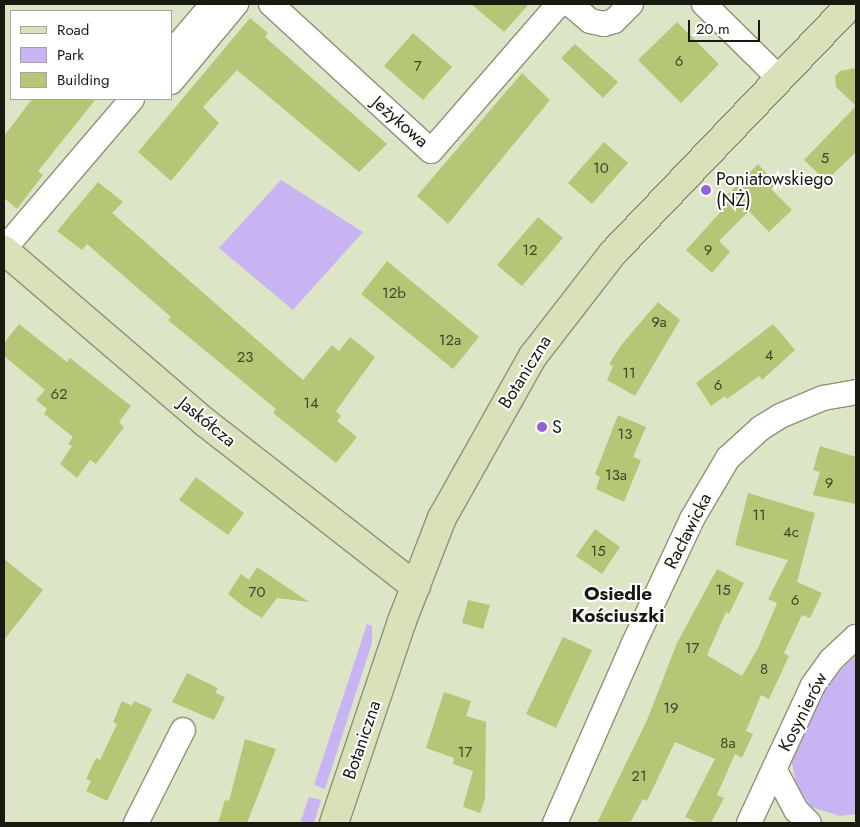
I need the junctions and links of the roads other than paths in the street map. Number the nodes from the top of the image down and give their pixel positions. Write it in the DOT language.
graph roads {
  1 [pos="213,4"];
  2 [pos="236,4"];
  3 [pos="271,4"];
  4 [pos="559,4"];
  5 [pos="570,4"];
  6 [pos="630,4"];
  7 [pos="704,4"];
  8 [pos="851,4"];
  9 [pos="172,52"];
  10 [pos="778,77"];
  11 [pos="172,81"];
  12 [pos="131,100"];
  13 [pos="150,100"];
  14 [pos="109,125"];
  15 [pos="4,250"];
  16 [pos="856,392"];
  17 [pos="416,587"];
  18 [pos="856,637"];
  19 [pos="183,730"];
  20 [pos="774,769"];
  21 [pos="136,823"];
  22 [pos="334,823"];
  23 [pos="555,823"];
  24 [pos="749,823"];
  25 [pos="808,823"];
  1 -- 9 [label="street"];
  2 -- 11 [label="street"];
  3 -- 4 [label="street, Jeżykowa"];
  5 -- 6 [label="street"];
  7 -- 10 [label="street"];
  8 -- 10 [label="main road, Botaniczna"];
  10 -- 17 [label="main road, Botaniczna"];
  12 -- 14 [label="street"];
  13 -- 14 [label="street"];
  14 -- 15 [label="street"];
  15 -- 17 [label="main road, Jaskółcza"];
  16 -- 23 [label="street, Racławicka"];
  17 -- 22 [label="main road, Botaniczna"];
  18 -- 20 [label="street, Kosynierów"];
  19 -- 21 [label="street"];
  20 -- 24 [label="street, Kosynierów"];
  20 -- 25 [label="street, Kosynierów"];
}
